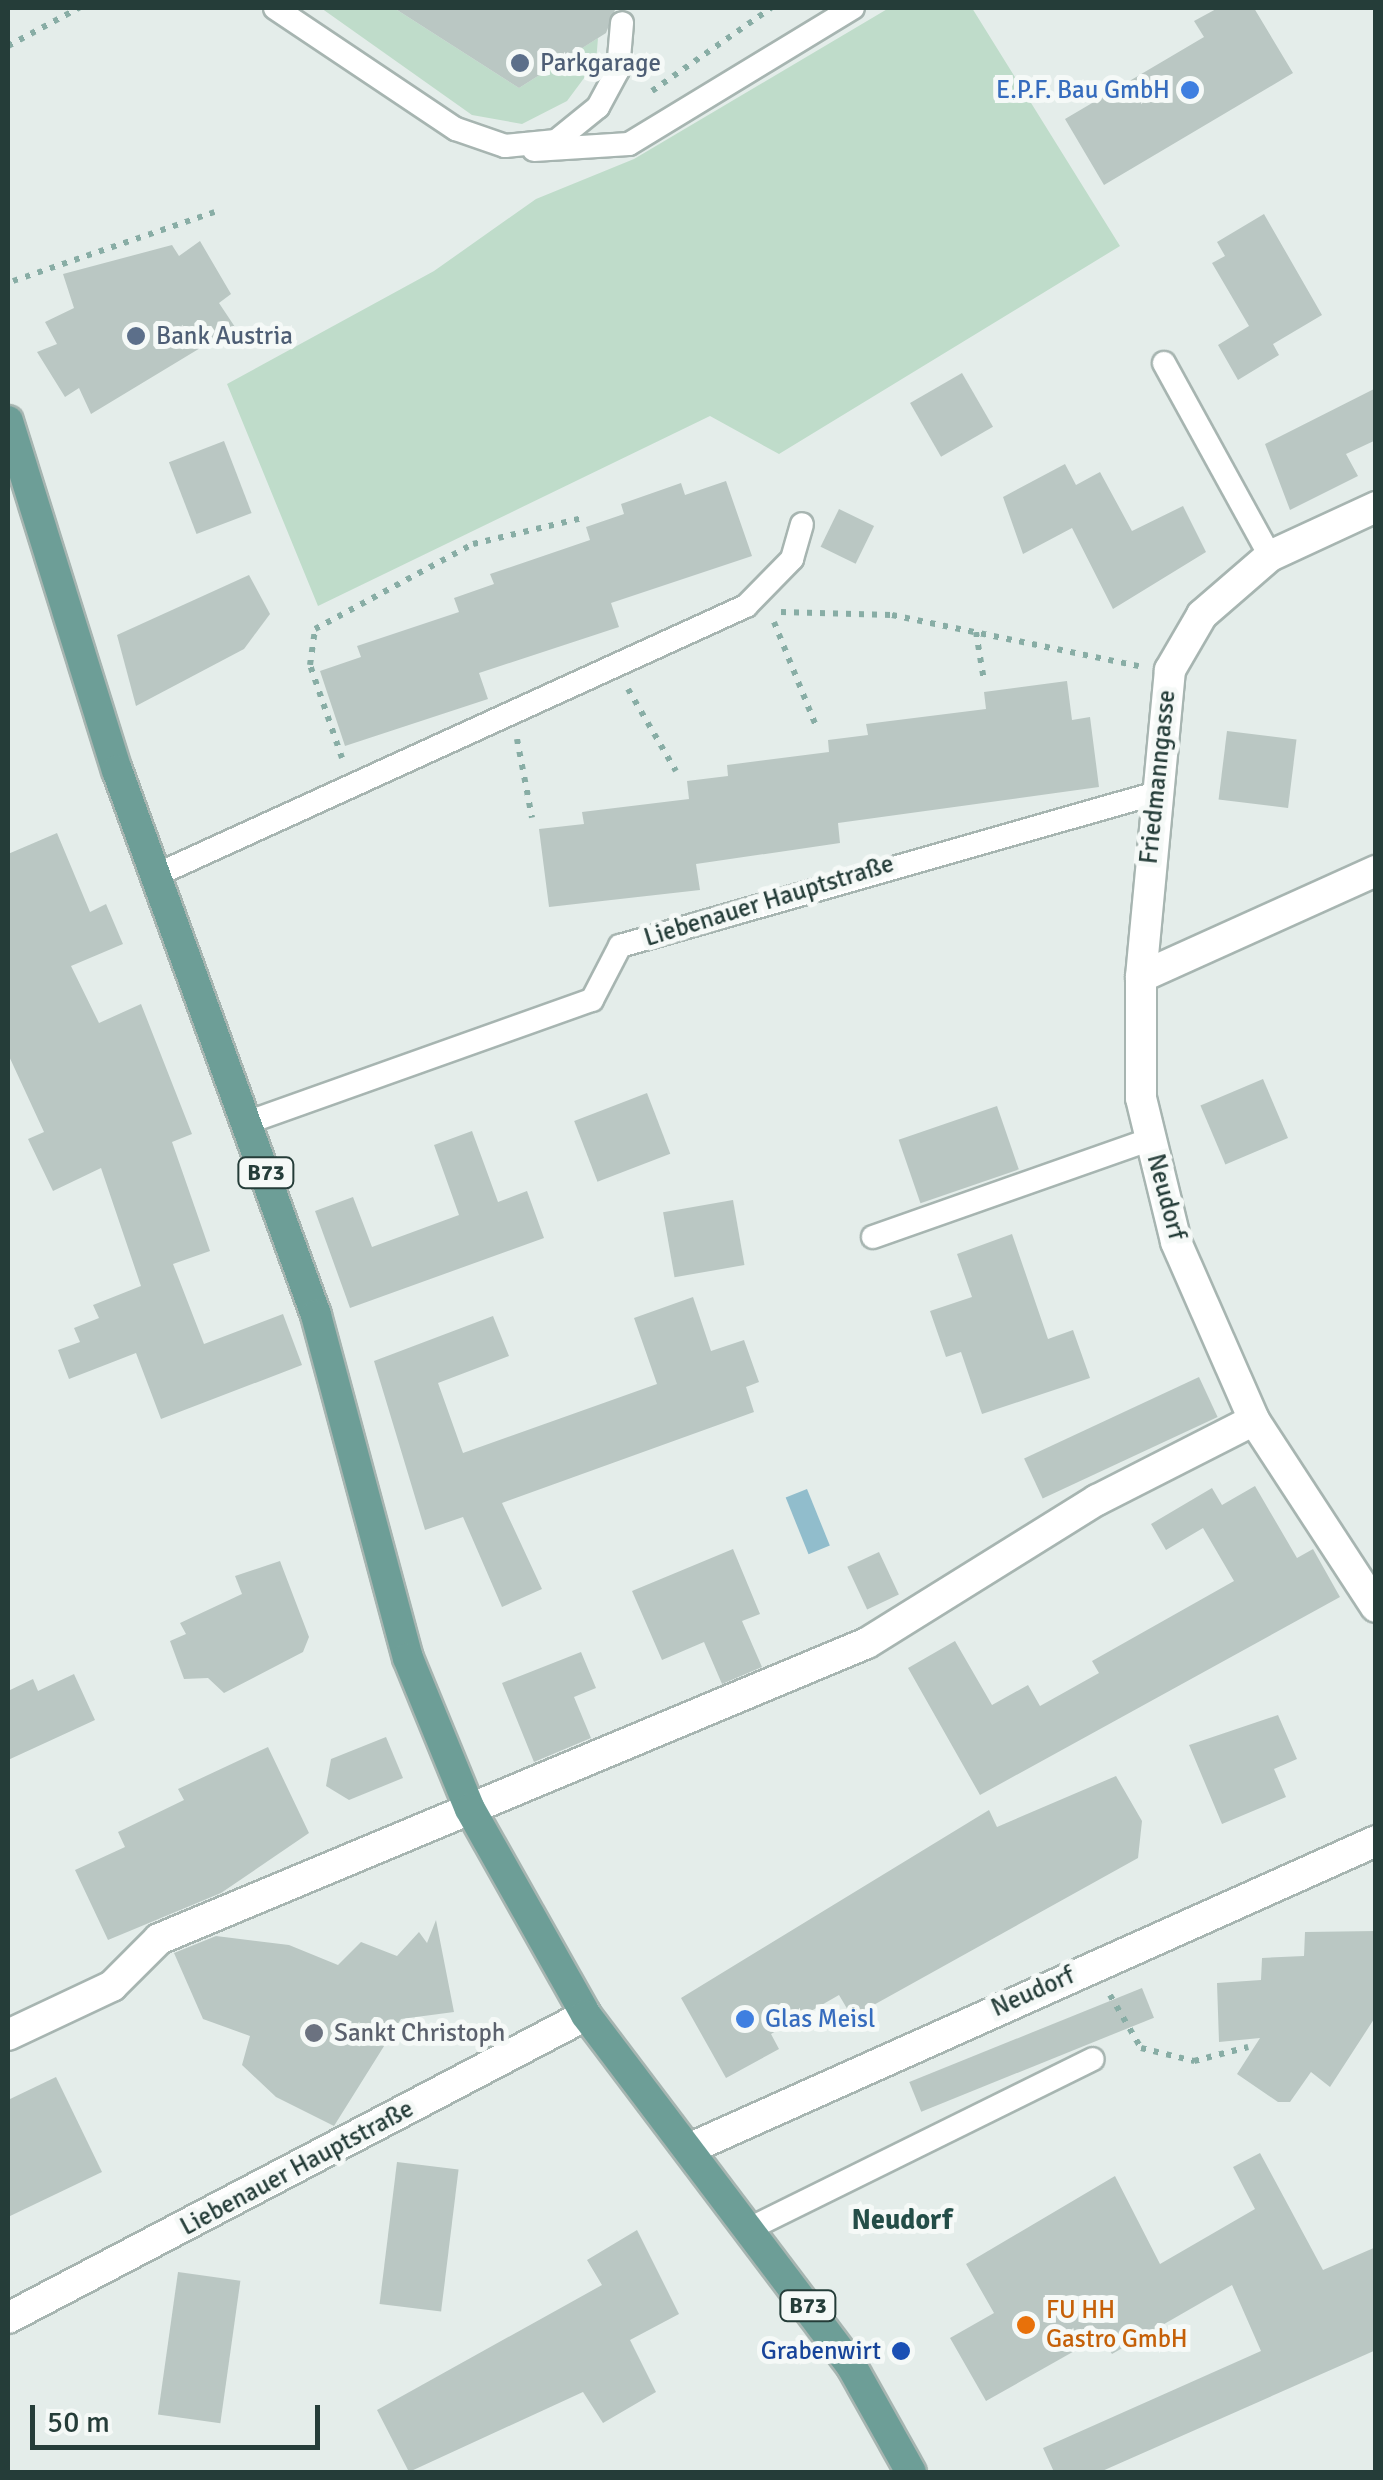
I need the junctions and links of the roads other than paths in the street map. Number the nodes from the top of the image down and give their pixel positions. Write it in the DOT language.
graph roads {
  1 [pos="275,8"];
  2 [pos="853,8"];
  3 [pos="622,23"];
  4 [pos="505,146"];
  5 [pos="1164,363"];
  6 [pos="8,421"];
  7 [pos="1376,507"];
  8 [pos="802,524"];
  9 [pos="1270,556"];
  10 [pos="1154,794"];
  11 [pos="1376,871"];
  12 [pos="154,876"];
  13 [pos="1141,977"];
  14 [pos="249,1122"];
  15 [pos="1151,1139"];
  16 [pos="874,1237"];
  17 [pos="1254,1420"];
  18 [pos="1376,1606"];
  19 [pos="470,1809"];
  20 [pos="1376,1841"];
  21 [pos="586,2016"];
  22 [pos="8,2035"];
  23 [pos="1093,2059"];
  24 [pos="693,2147"];
  25 [pos="751,2228"];
  26 [pos="8,2318"];
  27 [pos="911,2472"];
  1 -- 4 [label="lane"];
  2 -- 4 [label="lane"];
  3 -- 4 [label="lane"];
  5 -- 9 [label="lane"];
  6 -- 12 [label="main road, B73"];
  7 -- 9 [label="street, Friedmanngasse"];
  8 -- 12 [label="lane"];
  9 -- 10 [label="street, Friedmanngasse"];
  10 -- 13 [label="street, Friedmanngasse"];
  10 -- 14 [label="lane, Liebenauer Hauptstraße"];
  11 -- 13 [label="street"];
  12 -- 14 [label="main road, B73"];
  13 -- 15 [label="street, Neudorf"];
  14 -- 19 [label="main road, B73"];
  15 -- 16 [label="lane, Neudorf"];
  15 -- 17 [label="street, Neudorf"];
  17 -- 18 [label="street, Neudorf"];
  17 -- 19 [label="street"];
  19 -- 21 [label="main road, B73"];
  19 -- 22 [label="street"];
  20 -- 24 [label="street, Neudorf"];
  21 -- 24 [label="main road, B73"];
  21 -- 26 [label="street, Liebenauer Hauptstraße"];
  23 -- 25 [label="lane"];
  24 -- 25 [label="main road, B73"];
  25 -- 27 [label="main road, B73"];
}
